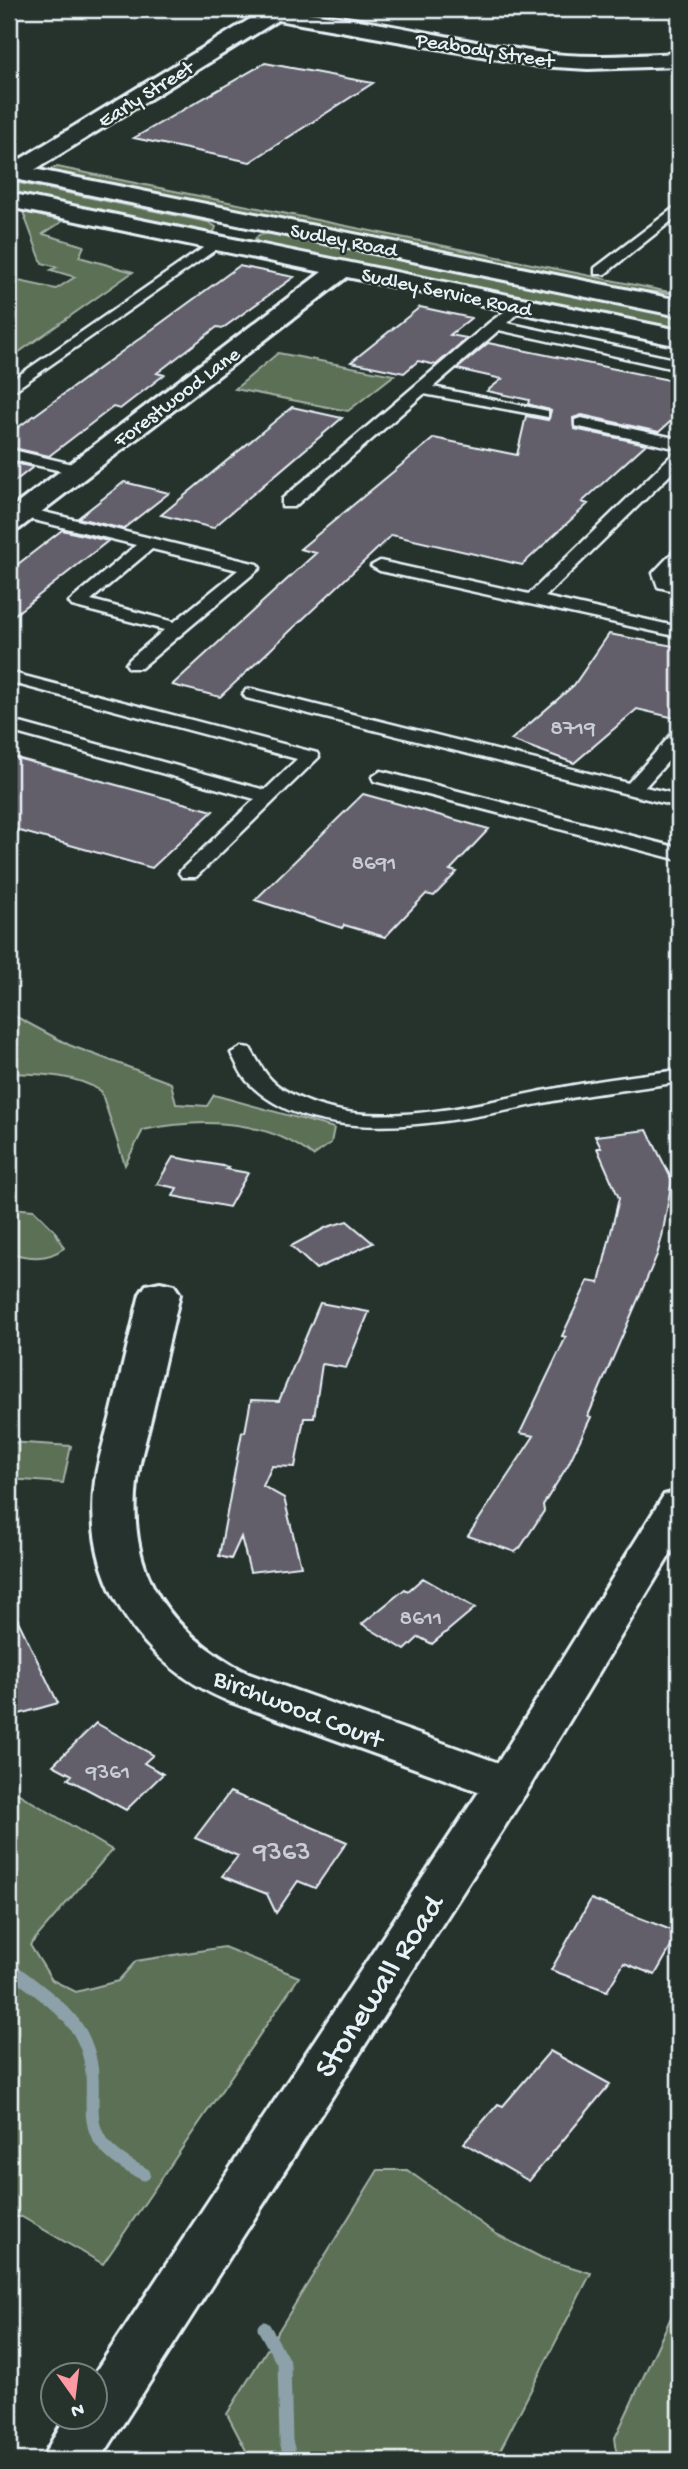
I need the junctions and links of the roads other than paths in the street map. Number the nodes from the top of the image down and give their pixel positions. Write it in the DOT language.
graph roads {
  1 [pos="252,9"];
  2 [pos="285,12"];
  3 [pos="679,60"];
  4 [pos="39,158"];
  5 [pos="11,165"];
  6 [pos="9,200"];
  7 [pos="679,208"];
  8 [pos="250,220"];
  9 [pos="216,243"];
  10 [pos="342,269"];
  11 [pos="600,271"];
  12 [pos="679,287"];
  13 [pos="519,305"];
  14 [pos="679,307"];
  15 [pos="495,326"];
  16 [pos="679,338"];
  17 [pos="679,365"];
  18 [pos="9,389"];
  19 [pos="421,389"];
  20 [pos="542,414"];
  21 [pos="581,423"];
  22 [pos="679,443"];
  23 [pos="9,454"];
  24 [pos="679,457"];
  25 [pos="79,470"];
  26 [pos="288,503"];
  27 [pos="16,518"];
  28 [pos="149,543"];
  29 [pos="679,556"];
  30 [pos="380,566"];
  31 [pos="679,587"];
  32 [pos="532,600"];
  33 [pos="177,628"];
  34 [pos="679,632"];
  35 [pos="135,664"];
  36 [pos="9,677"];
  37 [pos="252,694"];
  38 [pos="9,725"];
  39 [pos="679,738"];
  40 [pos="381,777"];
  41 [pos="633,789"];
  42 [pos="269,797"];
  43 [pos="679,801"];
  44 [pos="679,854"];
  45 [pos="189,873"];
  46 [pos="242,1053"];
  47 [pos="679,1076"];
  48 [pos="160,1294"];
  49 [pos="679,1505"];
  50 [pos="508,1784"];
  51 [pos="69,2460"];
  1 -- 2 [label="street, Peabody Street"];
  2 -- 3 [label="street, Peabody Street"];
  2 -- 4 [label="street, Early Street"];
  4 -- 5 [label="street, Sudley Road"];
  4 -- 11 [label="street, Sudley Road"];
  5 -- 8 [label="street, Sudley Road"];
  6 -- 9 [label="street, Sudley Service Road"];
  7 -- 11 [label="lane"];
  8 -- 9 [label="street"];
  8 -- 14 [label="street, Sudley Road"];
  9 -- 10 [label="street, Sudley Service Road"];
  9 -- 18 [label="lane"];
  10 -- 13 [label="street, Sudley Service Road"];
  10 -- 25 [label="street, Forestwood Lane"];
  11 -- 12 [label="street, Sudley Road"];
  13 -- 15 [label="lane"];
  13 -- 16 [label="street, Sudley Service Road"];
  15 -- 17 [label="lane"];
  15 -- 19 [label="lane"];
  19 -- 20 [label="lane"];
  19 -- 26 [label="lane"];
  21 -- 22 [label="lane"];
  23 -- 25 [label="lane"];
  24 -- 32 [label="lane"];
  25 -- 27 [label="street, Forestwood Lane"];
  27 -- 28 [label="lane"];
  28 -- 33 [label="lane"];
  28 -- 33 [label="lane"];
  29 -- 31 [label="lane"];
  30 -- 32 [label="lane"];
  32 -- 34 [label="lane"];
  33 -- 35 [label="lane"];
  36 -- 42 [label="lane"];
  37 -- 41 [label="lane"];
  38 -- 42 [label="lane"];
  39 -- 41 [label="lane"];
  40 -- 44 [label="lane"];
  41 -- 43 [label="lane"];
  42 -- 45 [label="lane"];
  46 -- 47 [label="lane"];
  48 -- 50 [label="street, Birchwood Court"];
  49 -- 50 [label="street, Stonewall Road"];
  50 -- 51 [label="street, Stonewall Road"];
}
